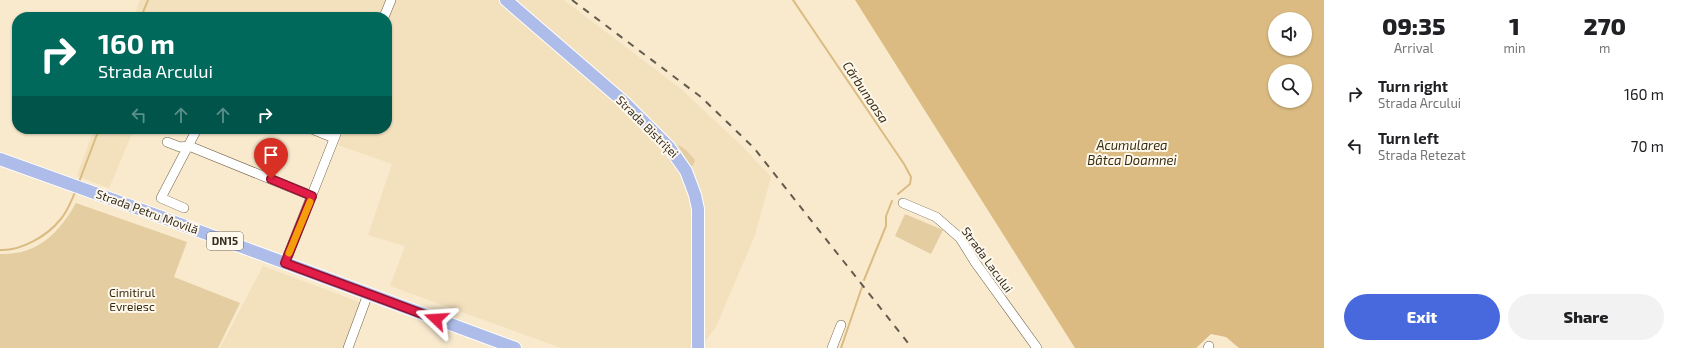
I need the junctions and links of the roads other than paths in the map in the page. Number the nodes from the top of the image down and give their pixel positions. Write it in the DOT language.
graph roads {
  1 [pos="391,0"];
  2 [pos="506,0"];
  3 [pos="386,12"];
  4 [pos="195,134"];
  5 [pos="324,134"];
  6 [pos="336,134"];
  7 [pos="334,138"];
  8 [pos="167,142"];
  9 [pos="189,146"];
  10 [pos="0,160"];
  11 [pos="312,196"];
  12 [pos="903,203"];
  13 [pos="184,208"];
  14 [pos="285,263"];
  15 [pos="368,294"];
  16 [pos="841,324"];
  17 [pos="348,348"];
  18 [pos="515,348"];
  19 [pos="698,348"];
  20 [pos="832,348"];
  21 [pos="1037,348"];
  1 -- 3 [label="street"];
  2 -- 19 [label="main road, Strada Bistriței"];
  4 -- 9 [label="street"];
  5 -- 7 [label="street"];
  6 -- 7 [label="street"];
  7 -- 11 [label="street"];
  8 -- 9 [label="street"];
  9 -- 11 [label="street"];
  9 -- 13 [label="street"];
  10 -- 14 [label="main road, Strada Petru Movilă / DN15"];
  11 -- 14 [label="street"];
  12 -- 21 [label="street, Strada Lacului"];
  14 -- 15 [label="main road, Strada Petru Movilă / DN15"];
  15 -- 17 [label="street"];
  15 -- 18 [label="main road, Strada Petru Movilă / DN15"];
  16 -- 20 [label="street"];
}
